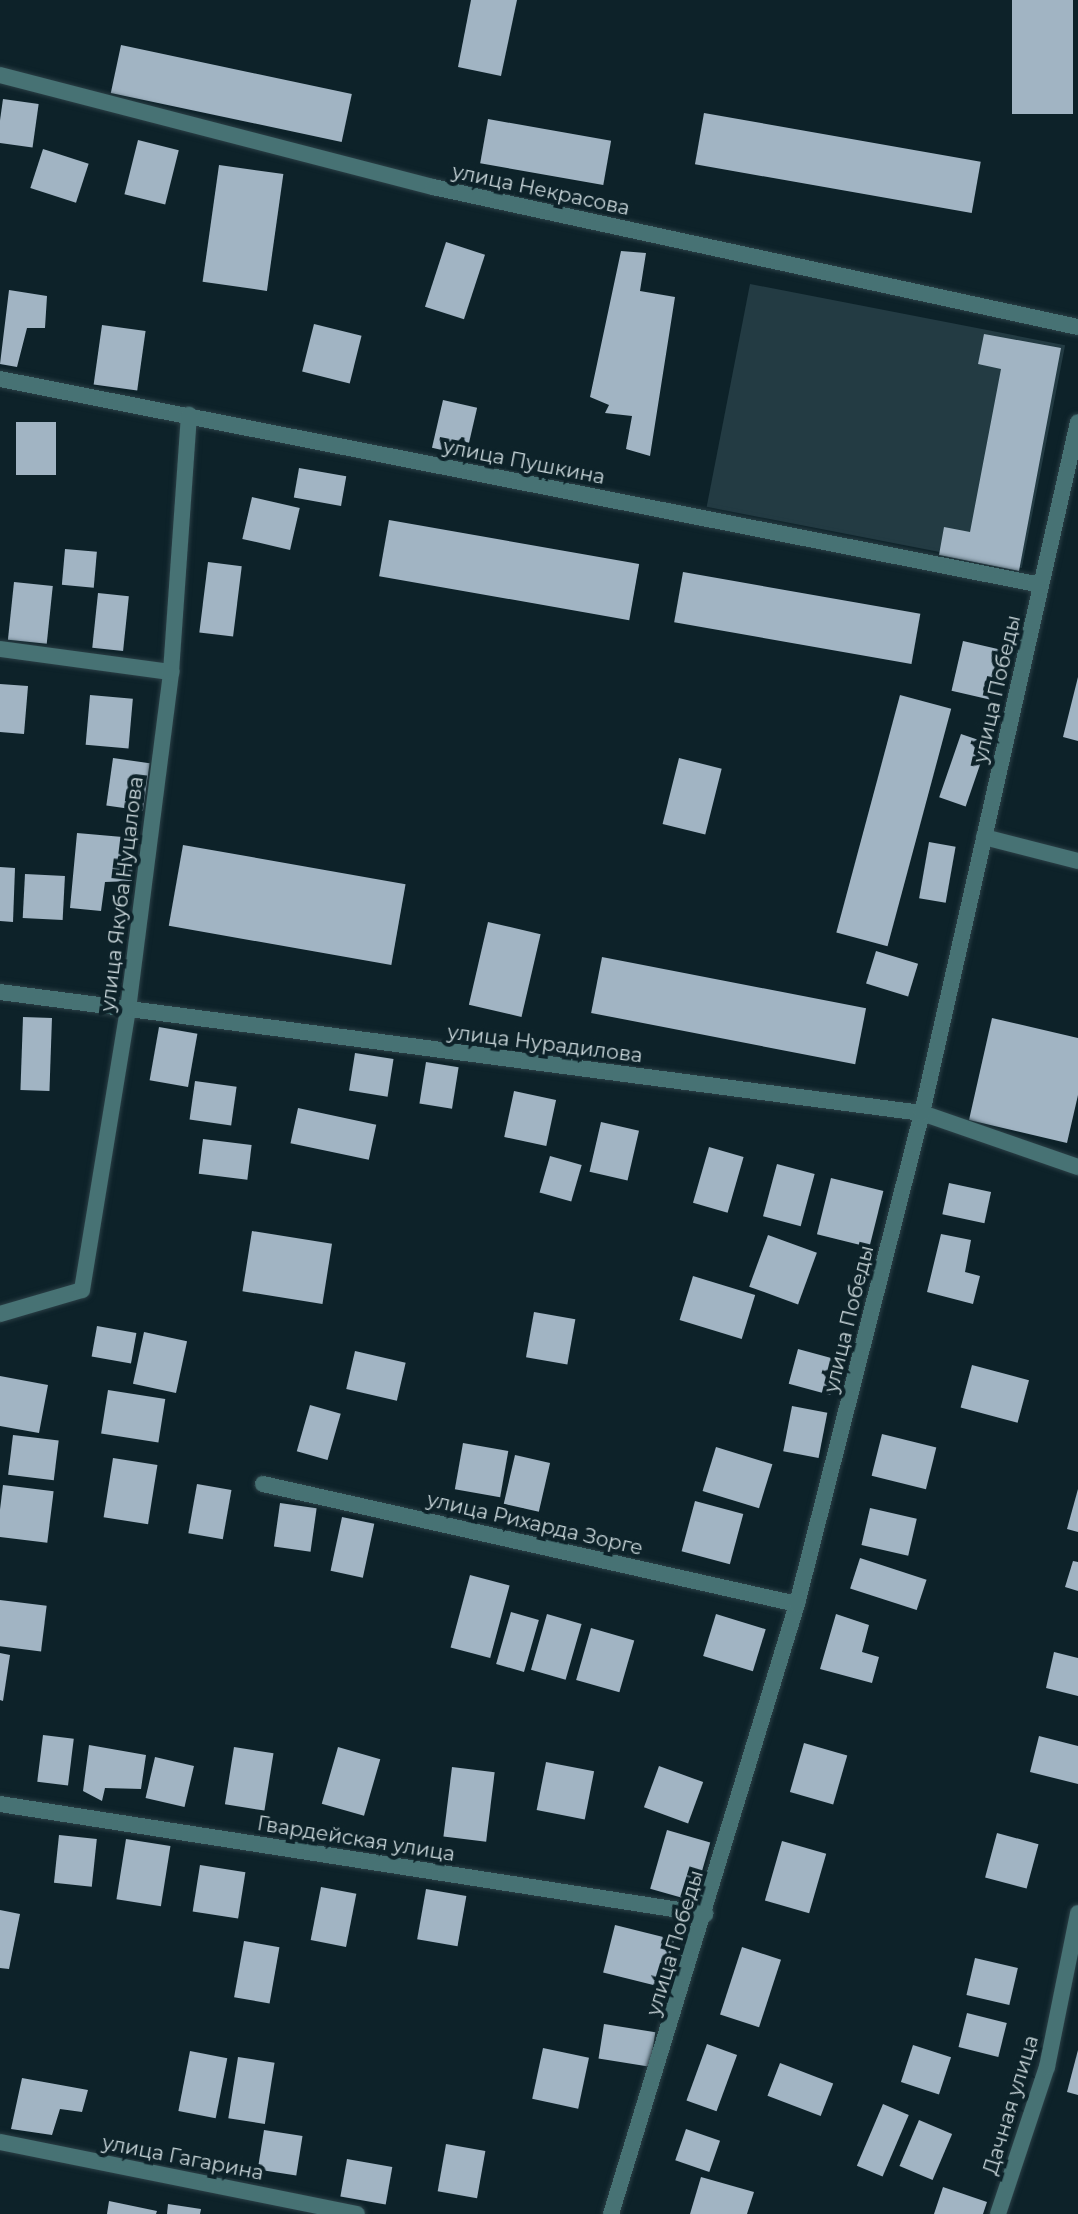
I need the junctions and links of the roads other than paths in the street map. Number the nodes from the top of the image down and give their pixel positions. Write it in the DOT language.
graph roads {
  1 [pos="0,75"];
  2 [pos="1078,327"];
  3 [pos="0,379"];
  4 [pos="189,415"];
  5 [pos="1078,422"];
  6 [pos="1041,585"];
  7 [pos="0,649"];
  8 [pos="171,672"];
  9 [pos="984,837"];
  10 [pos="1078,861"];
  11 [pos="0,992"];
  12 [pos="128,1009"];
  13 [pos="922,1113"];
  14 [pos="1078,1167"];
  15 [pos="0,1314"];
  16 [pos="263,1484"];
  17 [pos="797,1604"];
  18 [pos="0,1804"];
  19 [pos="1078,1913"];
  20 [pos="705,1914"];
  21 [pos="0,2142"];
  22 [pos="357,2214"];
  23 [pos="611,2214"];
  24 [pos="998,2214"];
  1 -- 2 [label="street, улица Некрасова"];
  3 -- 4 [label="street, улица Пушкина"];
  4 -- 6 [label="street, улица Пушкина"];
  4 -- 8 [label="street, улица Якуба Нуцалова"];
  5 -- 6 [label="street, улица Победы"];
  6 -- 9 [label="street, улица Победы"];
  7 -- 8 [label="street"];
  8 -- 12 [label="street, улица Якуба Нуцалова"];
  9 -- 10 [label="street"];
  9 -- 13 [label="street, улица Победы"];
  11 -- 12 [label="street, улица Нурадилова"];
  12 -- 13 [label="street, улица Нурадилова"];
  12 -- 15 [label="street, улица Якуба Нуцалова"];
  13 -- 14 [label="street, улица Нурадилова"];
  13 -- 17 [label="street, улица Победы"];
  16 -- 17 [label="street, улица Рихарда Зорге"];
  17 -- 20 [label="street, улица Победы"];
  18 -- 20 [label="street, Гвардейская улица"];
  19 -- 24 [label="street, Дачная улица"];
  20 -- 23 [label="street, улица Победы"];
  21 -- 22 [label="street, улица Гагарина"];
}
